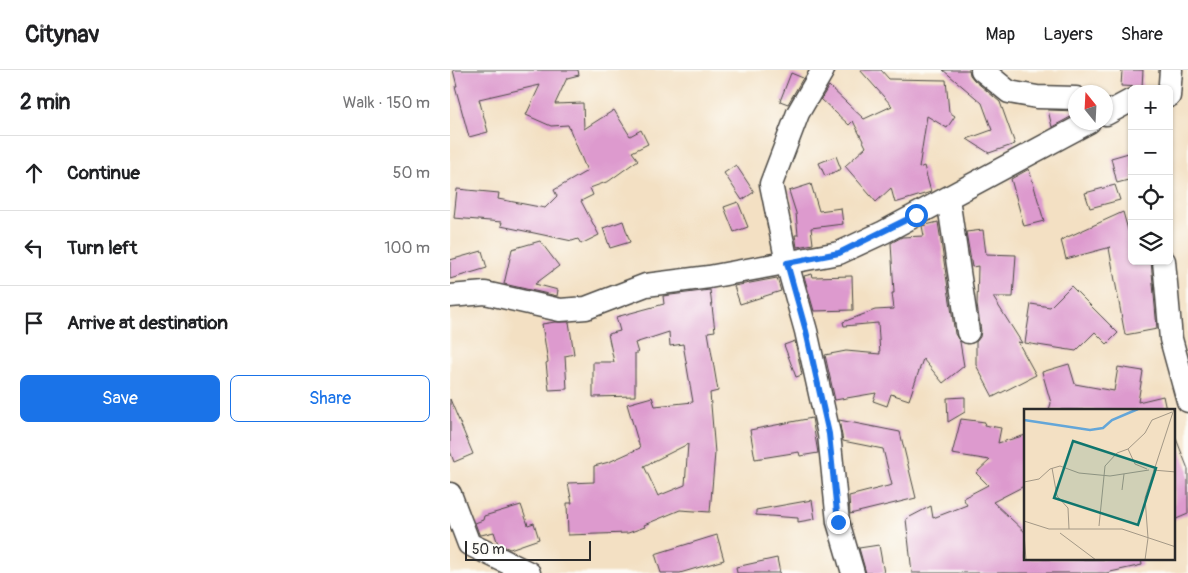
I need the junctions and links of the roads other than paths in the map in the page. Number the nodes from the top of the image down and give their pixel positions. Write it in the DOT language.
graph roads {
  1 [pos="823,70"];
  2 [pos="982,70"];
  3 [pos="1171,70"];
  4 [pos="1170,85"];
  5 [pos="1188,91"];
  6 [pos="1173,94"];
  7 [pos="1068,98"];
  8 [pos="1113,98"];
  9 [pos="1128,99"];
  10 [pos="1128,101"];
  11 [pos="1113,110"];
  12 [pos="1074,130"];
  13 [pos="948,198"];
  14 [pos="787,263"];
  15 [pos="1164,265"];
  16 [pos="450,296"];
  17 [pos="968,332"];
  18 [pos="1188,401"];
  19 [pos="450,494"];
  20 [pos="529,573"];
  21 [pos="853,573"];
  1 -- 14 [label="street"];
  2 -- 7 [label="street"];
  3 -- 4 [label="street"];
  5 -- 6 [label="street"];
  8 -- 9 [label="street"];
  10 -- 11 [label="street"];
  12 -- 13 [label="street"];
  13 -- 14 [label="street"];
  13 -- 17 [label="street"];
  14 -- 16 [label="street"];
  14 -- 21 [label="street"];
  15 -- 18 [label="street"];
  19 -- 20 [label="street"];
}
